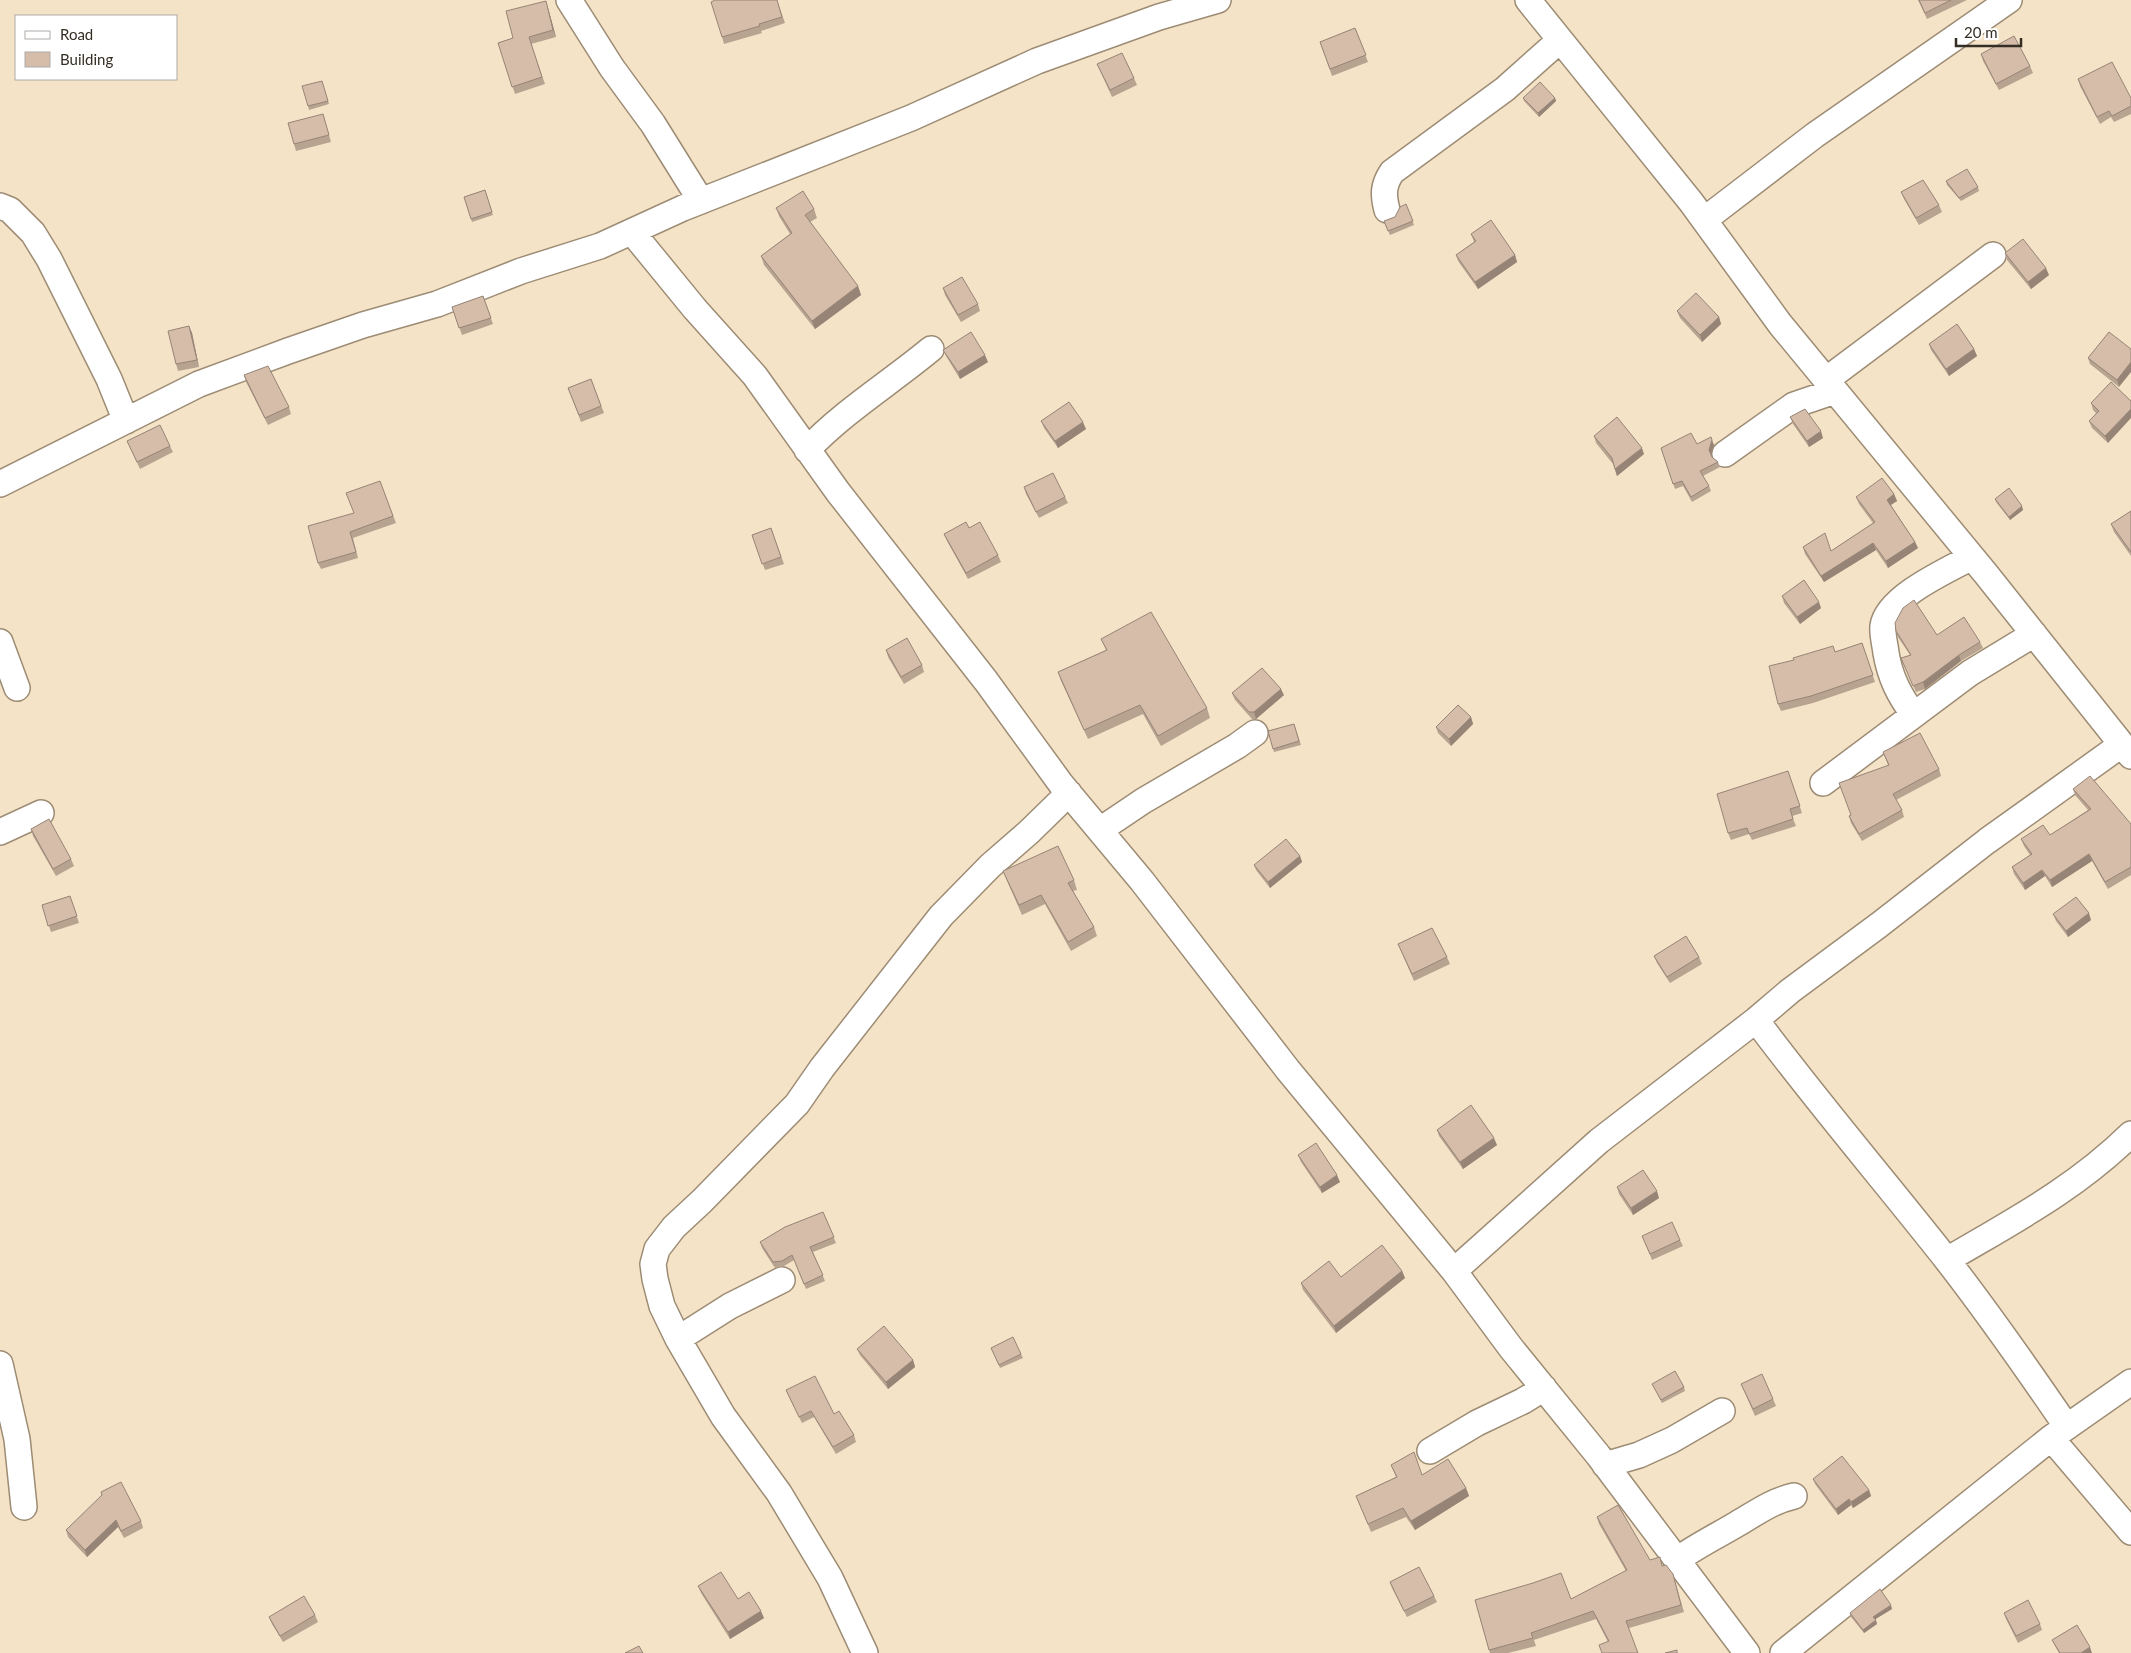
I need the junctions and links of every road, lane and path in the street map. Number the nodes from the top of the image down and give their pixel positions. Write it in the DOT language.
graph roads {
  1 [pos="569,0"];
  2 [pos="1218,0"];
  3 [pos="1528,0"];
  4 [pos="2009,0"];
  5 [pos="1560,40"];
  6 [pos="701,201"];
  7 [pos="0,206"];
  8 [pos="1387,210"];
  9 [pos="1704,220"];
  10 [pos="632,232"];
  11 [pos="1993,255"];
  12 [pos="930,349"];
  13 [pos="1831,386"];
  14 [pos="126,421"];
  15 [pos="808,450"];
  16 [pos="1725,454"];
  17 [pos="0,484"];
  18 [pos="1972,557"];
  19 [pos="2034,634"];
  20 [pos="0,642"];
  21 [pos="17,688"];
  22 [pos="1914,715"];
  23 [pos="1255,733"];
  24 [pos="2126,750"];
  25 [pos="1823,783"];
  26 [pos="1069,793"];
  27 [pos="41,813"];
  28 [pos="1100,830"];
  29 [pos="0,832"];
  30 [pos="1756,1020"];
  31 [pos="2131,1134"];
  32 [pos="1947,1260"];
  33 [pos="1454,1271"];
  34 [pos="782,1280"];
  35 [pos="678,1340"];
  36 [pos="0,1364"];
  37 [pos="2131,1382"];
  38 [pos="1544,1388"];
  39 [pos="1722,1411"];
  40 [pos="2059,1432"];
  41 [pos="1430,1451"];
  42 [pos="1606,1465"];
  43 [pos="1794,1496"];
  44 [pos="24,1507"];
  45 [pos="2131,1532"];
  46 [pos="1677,1560"];
  47 [pos="865,1653"];
  48 [pos="1747,1653"];
  49 [pos="1783,1653"];
  1 -- 6 [label="street"];
  2 -- 6 [label="street"];
  3 -- 5 [label="street"];
  4 -- 9 [label="street"];
  5 -- 8 [label="street"];
  5 -- 9 [label="street"];
  6 -- 10 [label="street"];
  7 -- 14 [label="street"];
  9 -- 13 [label="street"];
  10 -- 14 [label="street"];
  10 -- 15 [label="street"];
  11 -- 13 [label="street"];
  12 -- 15 [label="street"];
  13 -- 16 [label="street"];
  13 -- 18 [label="street"];
  14 -- 17 [label="street"];
  15 -- 26 [label="street"];
  18 -- 19 [label="street"];
  18 -- 22 [label="street"];
  19 -- 22 [label="street"];
  19 -- 24 [label="street"];
  20 -- 21 [label="street"];
  22 -- 25 [label="street"];
  23 -- 28 [label="street"];
  24 -- 30 [label="street"];
  26 -- 28 [label="street"];
  26 -- 35 [label="street"];
  27 -- 29 [label="street"];
  28 -- 33 [label="street"];
  30 -- 32 [label="street"];
  30 -- 33 [label="street"];
  31 -- 32 [label="street"];
  32 -- 40 [label="street"];
  33 -- 38 [label="street"];
  34 -- 35 [label="street"];
  35 -- 47 [label="street"];
  36 -- 44 [label="street"];
  37 -- 40 [label="street"];
  38 -- 41 [label="street"];
  38 -- 42 [label="street"];
  39 -- 42 [label="street"];
  40 -- 45 [label="street"];
  40 -- 49 [label="street"];
  42 -- 46 [label="street"];
  43 -- 46 [label="street"];
  46 -- 48 [label="street"];
}
